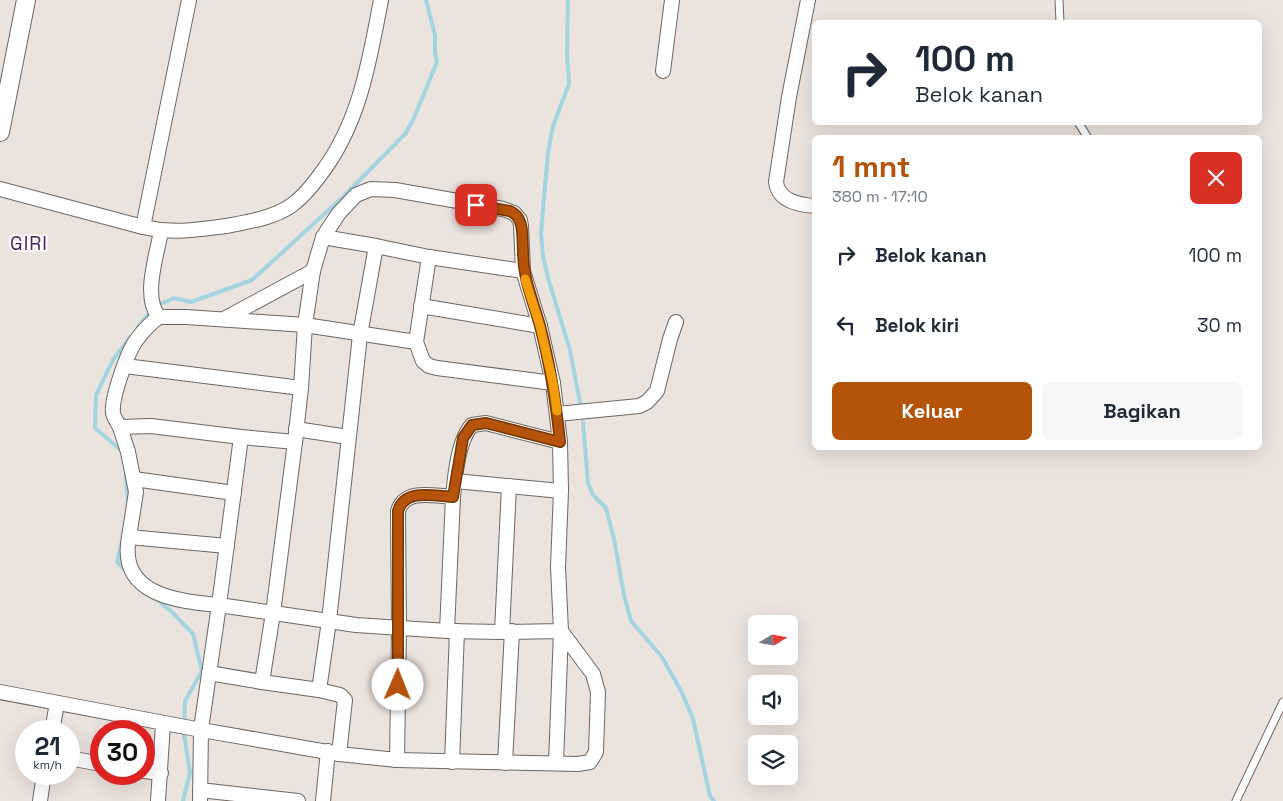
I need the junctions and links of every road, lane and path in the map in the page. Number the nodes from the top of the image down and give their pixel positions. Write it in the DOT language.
graph roads {
  1 [pos="26,0"];
  2 [pos="189,0"];
  3 [pos="381,0"];
  4 [pos="672,0"];
  5 [pos="808,0"];
  6 [pos="1059,0"];
  7 [pos="1060,20"];
  8 [pos="663,71"];
  9 [pos="0,132"];
  10 [pos="0,189"];
  11 [pos="812,206"];
  12 [pos="143,227"];
  13 [pos="161,231"];
  14 [pos="323,238"];
  15 [pos="376,246"];
  16 [pos="429,257"];
  17 [pos="313,271"];
  18 [pos="523,271"];
  19 [pos="421,306"];
  20 [pos="155,308"];
  21 [pos="224,319"];
  22 [pos="676,322"];
  23 [pos="305,325"];
  24 [pos="540,326"];
  25 [pos="360,335"];
  26 [pos="416,342"];
  27 [pos="125,366"];
  28 [pos="553,383"];
  29 [pos="301,388"];
  30 [pos="557,414"];
  31 [pos="120,427"];
  32 [pos="296,436"];
  33 [pos="241,438"];
  34 [pos="348,438"];
  35 [pos="560,442"];
  36 [pos="134,479"];
  37 [pos="455,481"];
  38 [pos="509,486"];
  39 [pos="560,491"];
  40 [pos="234,493"];
  41 [pos="453,497"];
  42 [pos="129,537"];
  43 [pos="227,546"];
  44 [pos="219,605"];
  45 [pos="273,613"];
  46 [pos="329,621"];
  47 [pos="399,629"];
  48 [pos="452,631"];
  49 [pos="561,631"];
  50 [pos="507,632"];
  51 [pos="209,673"];
  52 [pos="262,682"];
  53 [pos="319,690"];
  54 [pos="0,692"];
  55 [pos="1283,702"];
  56 [pos="57,703"];
  57 [pos="54,720"];
  58 [pos="166,723"];
  59 [pos="198,729"];
  60 [pos="334,753"];
  61 [pos="397,760"];
  62 [pos="452,762"];
  63 [pos="505,763"];
  64 [pos="556,763"];
  65 [pos="155,772"];
  66 [pos="161,773"];
  67 [pos="42,785"];
  68 [pos="200,796"];
  69 [pos="266,799"];
  70 [pos="40,801"];
  71 [pos="158,801"];
  72 [pos="298,801"];
  73 [pos="323,801"];
  74 [pos="1236,801"];
  1 -- 9 [label="street"];
  2 -- 12 [label="street"];
  3 -- 13 [label="street"];
  4 -- 8 [label="street"];
  5 -- 11 [label="street"];
  6 -- 7 [label="lane"];
  10 -- 12 [label="street"];
  12 -- 13 [label="street"];
  13 -- 20 [label="street"];
  14 -- 15 [label="street"];
  14 -- 17 [label="street"];
  14 -- 18 [label="street"];
  15 -- 16 [label="street"];
  15 -- 25 [label="street"];
  16 -- 18 [label="street"];
  16 -- 19 [label="street"];
  17 -- 21 [label="street"];
  17 -- 23 [label="street"];
  18 -- 24 [label="street"];
  19 -- 24 [label="street"];
  19 -- 26 [label="street"];
  20 -- 21 [label="street"];
  20 -- 27 [label="street"];
  21 -- 23 [label="street"];
  22 -- 30 [label="street"];
  23 -- 25 [label="street"];
  23 -- 29 [label="street"];
  24 -- 28 [label="street"];
  25 -- 26 [label="street"];
  25 -- 34 [label="street"];
  26 -- 28 [label="street"];
  27 -- 29 [label="street"];
  27 -- 31 [label="street"];
  28 -- 30 [label="street"];
  29 -- 32 [label="street"];
  30 -- 35 [label="street"];
  31 -- 33 [label="street"];
  31 -- 36 [label="street"];
  32 -- 33 [label="street"];
  32 -- 34 [label="street"];
  32 -- 45 [label="street"];
  33 -- 40 [label="street"];
  34 -- 46 [label="street"];
  35 -- 37 [label="street"];
  35 -- 39 [label="street"];
  36 -- 40 [label="street"];
  36 -- 42 [label="street"];
  37 -- 38 [label="street"];
  37 -- 41 [label="street"];
  38 -- 39 [label="street"];
  38 -- 50 [label="street"];
  39 -- 49 [label="street"];
  40 -- 43 [label="street"];
  41 -- 47 [label="street"];
  41 -- 48 [label="street"];
  42 -- 43 [label="street"];
  42 -- 44 [label="street"];
  43 -- 44 [label="street"];
  44 -- 45 [label="street"];
  44 -- 51 [label="street"];
  45 -- 46 [label="street"];
  45 -- 52 [label="street"];
  46 -- 47 [label="street"];
  46 -- 53 [label="street"];
  47 -- 48 [label="street"];
  47 -- 61 [label="street"];
  48 -- 50 [label="street"];
  48 -- 62 [label="street"];
  49 -- 50 [label="street"];
  49 -- 64 [label="street"];
  49 -- 64 [label="street"];
  50 -- 63 [label="street"];
  51 -- 52 [label="street"];
  51 -- 59 [label="street"];
  52 -- 53 [label="street"];
  53 -- 60 [label="street"];
  54 -- 56 [label="street"];
  55 -- 74 [label="lane"];
  56 -- 57 [label="street"];
  56 -- 58 [label="street"];
  58 -- 59 [label="street"];
  58 -- 66 [label="street"];
  59 -- 60 [label="street"];
  59 -- 68 [label="street"];
  60 -- 61 [label="street"];
  60 -- 73 [label="street"];
  61 -- 62 [label="street"];
  62 -- 63 [label="street"];
  63 -- 64 [label="street"];
  65 -- 66 [label="street"];
  66 -- 71 [label="street"];
  67 -- 70 [label="street"];
  68 -- 69 [label="street"];
  69 -- 72 [label="street"];
}
